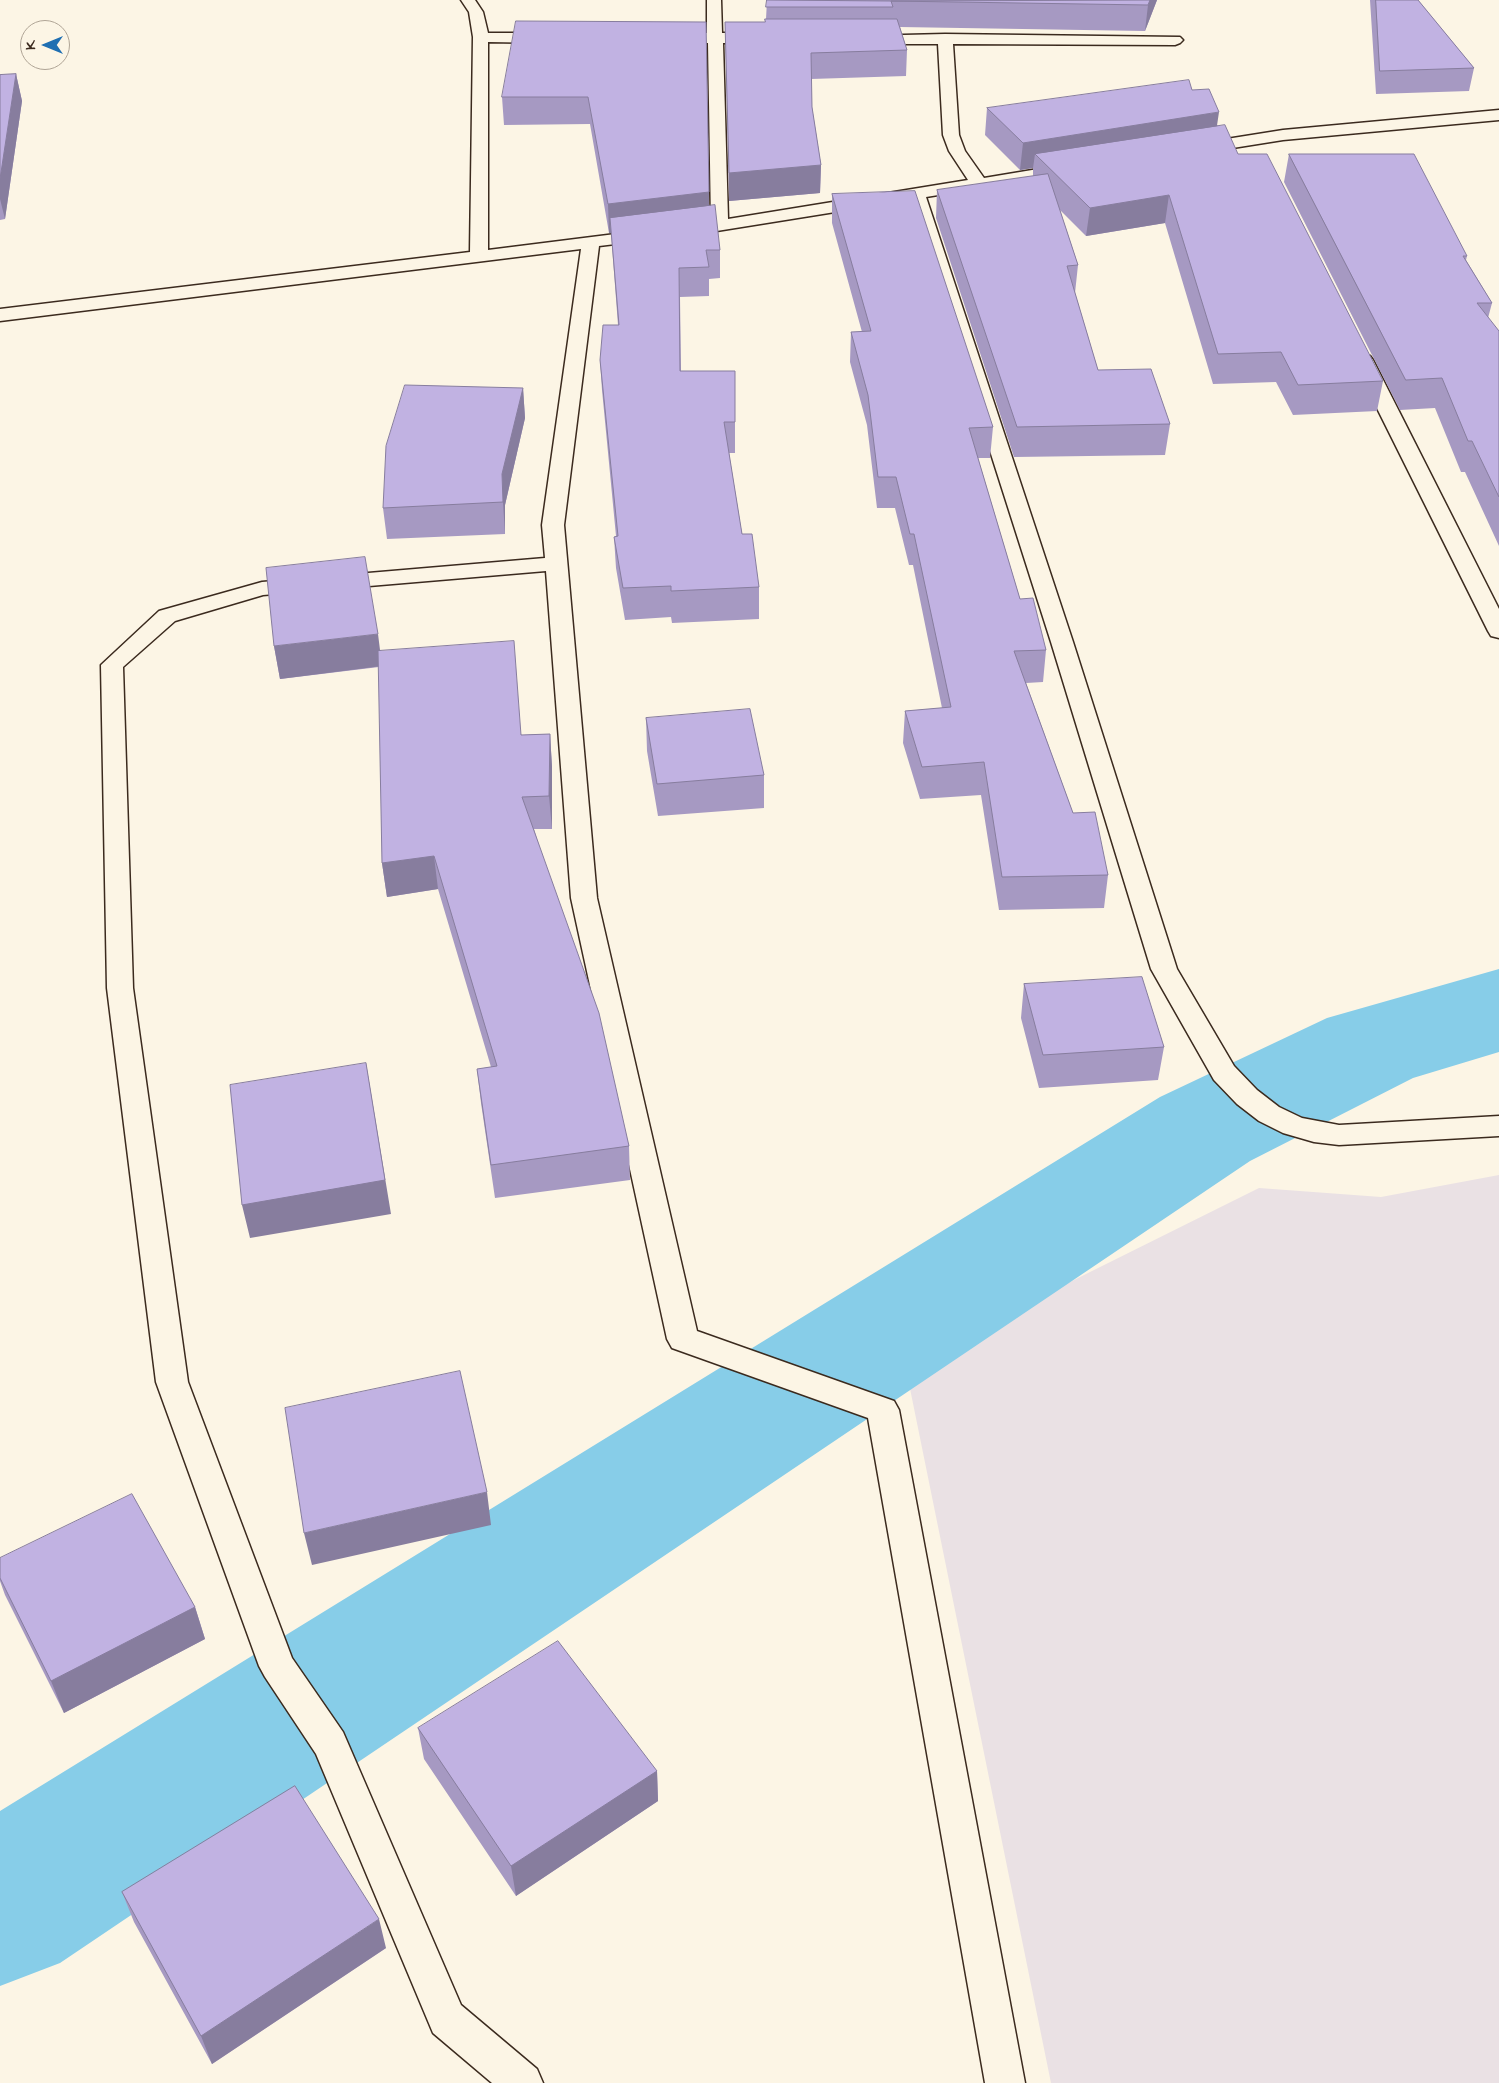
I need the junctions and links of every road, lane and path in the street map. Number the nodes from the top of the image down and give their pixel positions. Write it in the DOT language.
graph roads {
  1 [pos="468,0"];
  2 [pos="714,0"];
  3 [pos="481,37"];
  4 [pos="568,38"];
  5 [pos="656,38"];
  6 [pos="715,38"];
  7 [pos="772,38"];
  8 [pos="849,39"];
  9 [pos="945,39"];
  10 [pos="1175,40"];
  11 [pos="1499,114"];
  12 [pos="1252,140"];
  13 [pos="1174,152"];
  14 [pos="1261,158"];
  15 [pos="1087,166"];
  16 [pos="980,184"];
  17 [pos="917,194"];
  18 [pos="720,225"];
  19 [pos="591,242"];
  20 [pos="480,256"];
  21 [pos="0,315"];
  22 [pos="1356,346"];
  23 [pos="556,564"];
  24 [pos="1499,631"];
  25 [pos="1499,1126"];
  26 [pos="523,2083"];
  27 [pos="1005,2083"];
  1 -- 3 [label="street"];
  2 -- 6 [label="street"];
  3 -- 4 [label="street"];
  3 -- 20 [label="street"];
  5 -- 6 [label="street"];
  6 -- 7 [label="street"];
  6 -- 18 [label="street"];
  8 -- 9 [label="street"];
  9 -- 10 [label="street"];
  9 -- 16 [label="street"];
  11 -- 12 [label="street"];
  12 -- 13 [label="street"];
  12 -- 14 [label="street"];
  15 -- 16 [label="street"];
  16 -- 17 [label="street"];
  17 -- 18 [label="street"];
  17 -- 25 [label="street"];
  18 -- 19 [label="street"];
  19 -- 20 [label="street"];
  19 -- 23 [label="street"];
  20 -- 21 [label="street"];
  22 -- 24 [label="street"];
  23 -- 26 [label="street"];
  23 -- 27 [label="street"];
}
